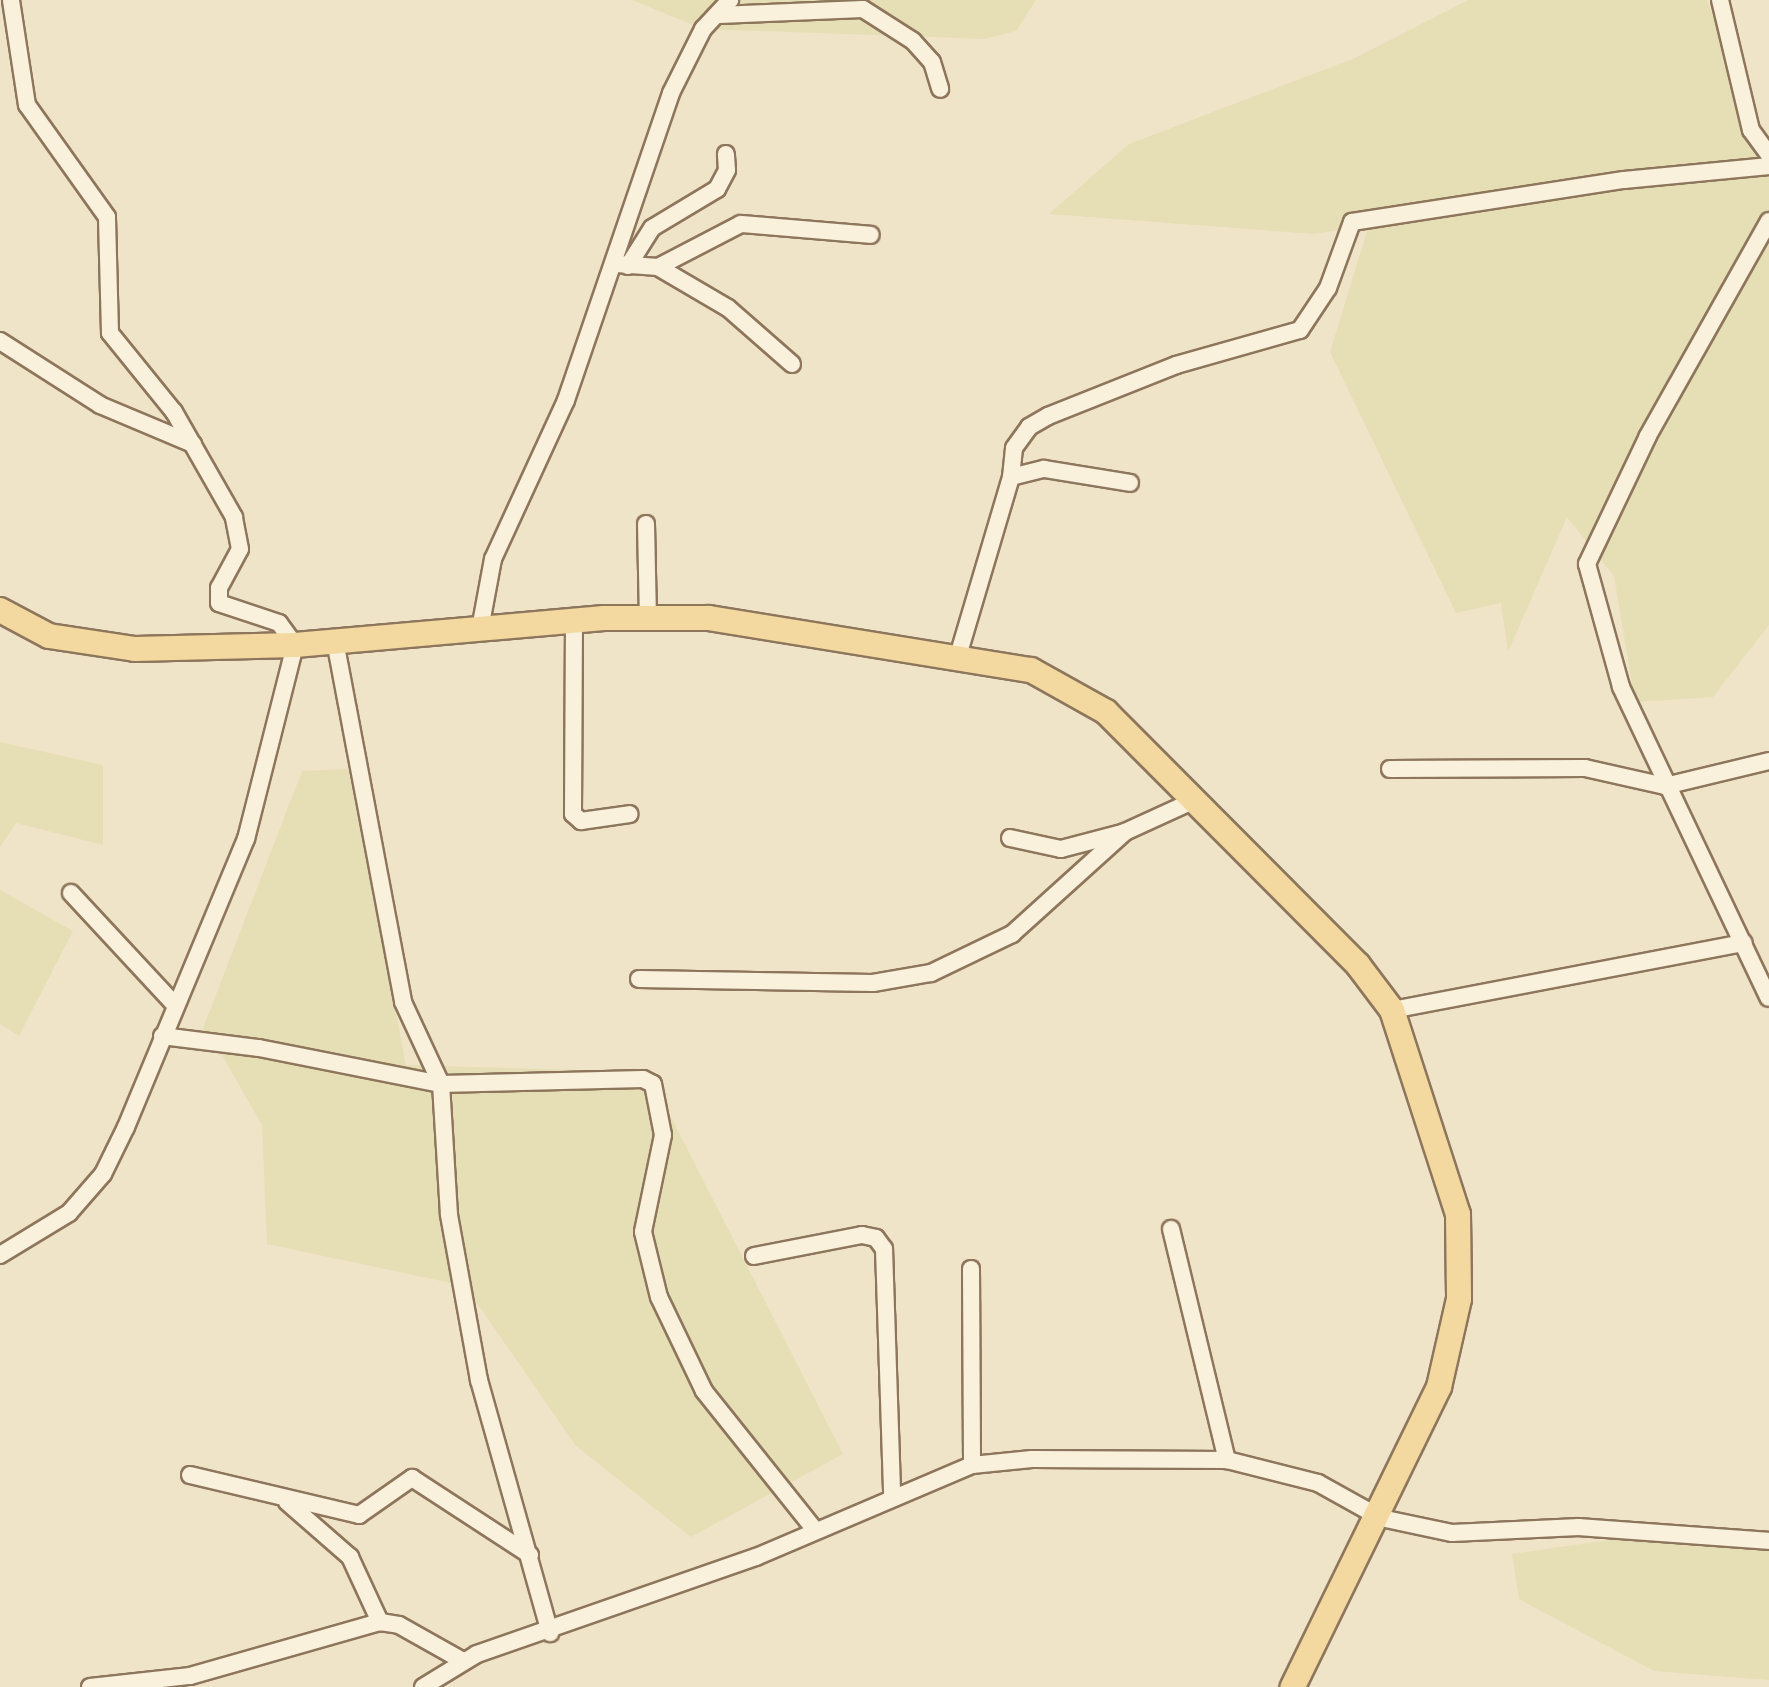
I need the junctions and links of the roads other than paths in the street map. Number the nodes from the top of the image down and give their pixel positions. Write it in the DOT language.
graph roads {
  1 [pos="11,0"];
  2 [pos="730,0"];
  3 [pos="1720,0"];
  4 [pos="719,15"];
  5 [pos="940,89"];
  6 [pos="726,153"];
  7 [pos="1769,155"];
  8 [pos="1769,166"];
  9 [pos="1769,221"];
  10 [pos="871,234"];
  11 [pos="623,265"];
  12 [pos="658,267"];
  13 [pos="0,341"];
  14 [pos="792,364"];
  15 [pos="194,444"];
  16 [pos="1011,477"];
  17 [pos="1130,483"];
  18 [pos="646,524"];
  19 [pos="0,610"];
  20 [pos="648,617"];
  21 [pos="574,621"];
  22 [pos="480,629"];
  23 [pos="335,641"];
  24 [pos="295,645"];
  25 [pos="958,656"];
  26 [pos="1769,761"];
  27 [pos="1390,769"];
  28 [pos="1665,786"];
  29 [pos="1197,799"];
  30 [pos="630,814"];
  31 [pos="1125,832"];
  32 [pos="1010,838"];
  33 [pos="71,893"];
  34 [pos="1744,943"];
  35 [pos="639,979"];
  36 [pos="1769,998"];
  37 [pos="174,1004"];
  38 [pos="1392,1010"];
  39 [pos="162,1036"];
  40 [pos="441,1084"];
  41 [pos="1171,1229"];
  42 [pos="0,1255"];
  43 [pos="754,1256"];
  44 [pos="971,1269"];
  45 [pos="1227,1460"];
  46 [pos="972,1465"];
  47 [pos="190,1475"];
  48 [pos="892,1496"];
  49 [pos="281,1498"];
  50 [pos="1381,1517"];
  51 [pos="814,1530"];
  52 [pos="1769,1541"];
  53 [pos="530,1555"];
  54 [pos="380,1622"];
  55 [pos="550,1633"];
  56 [pos="463,1661"];
  57 [pos="90,1687"];
  58 [pos="423,1687"];
  59 [pos="1293,1687"];
  1 -- 15 [label="street"];
  2 -- 4 [label="street"];
  3 -- 7 [label="street"];
  4 -- 5 [label="street"];
  4 -- 11 [label="street"];
  6 -- 11 [label="street"];
  8 -- 16 [label="street"];
  9 -- 28 [label="street"];
  10 -- 12 [label="street"];
  11 -- 12 [label="street"];
  11 -- 22 [label="street"];
  12 -- 14 [label="street"];
  13 -- 15 [label="street"];
  15 -- 24 [label="street"];
  16 -- 17 [label="street"];
  16 -- 25 [label="street"];
  18 -- 20 [label="street"];
  19 -- 24 [label="main road"];
  20 -- 21 [label="main road"];
  20 -- 25 [label="main road"];
  21 -- 22 [label="main road"];
  21 -- 30 [label="street"];
  22 -- 23 [label="main road"];
  23 -- 24 [label="main road"];
  23 -- 40 [label="street"];
  24 -- 37 [label="street"];
  25 -- 29 [label="main road"];
  26 -- 28 [label="street"];
  27 -- 28 [label="street"];
  28 -- 34 [label="street"];
  29 -- 31 [label="street"];
  29 -- 38 [label="main road"];
  31 -- 32 [label="street"];
  31 -- 35 [label="street"];
  33 -- 37 [label="street"];
  34 -- 36 [label="street"];
  34 -- 38 [label="street"];
  37 -- 39 [label="street"];
  38 -- 50 [label="main road"];
  39 -- 40 [label="street"];
  39 -- 42 [label="street"];
  40 -- 51 [label="street"];
  40 -- 53 [label="street"];
  41 -- 45 [label="street"];
  43 -- 48 [label="street"];
  44 -- 46 [label="street"];
  45 -- 46 [label="street"];
  45 -- 50 [label="street"];
  46 -- 48 [label="street"];
  47 -- 49 [label="street"];
  48 -- 51 [label="street"];
  49 -- 53 [label="street"];
  49 -- 54 [label="street"];
  50 -- 52 [label="street"];
  50 -- 59 [label="main road"];
  51 -- 55 [label="street"];
  53 -- 55 [label="street"];
  54 -- 56 [label="street"];
  54 -- 57 [label="street"];
  55 -- 56 [label="street"];
  56 -- 58 [label="street"];
}
